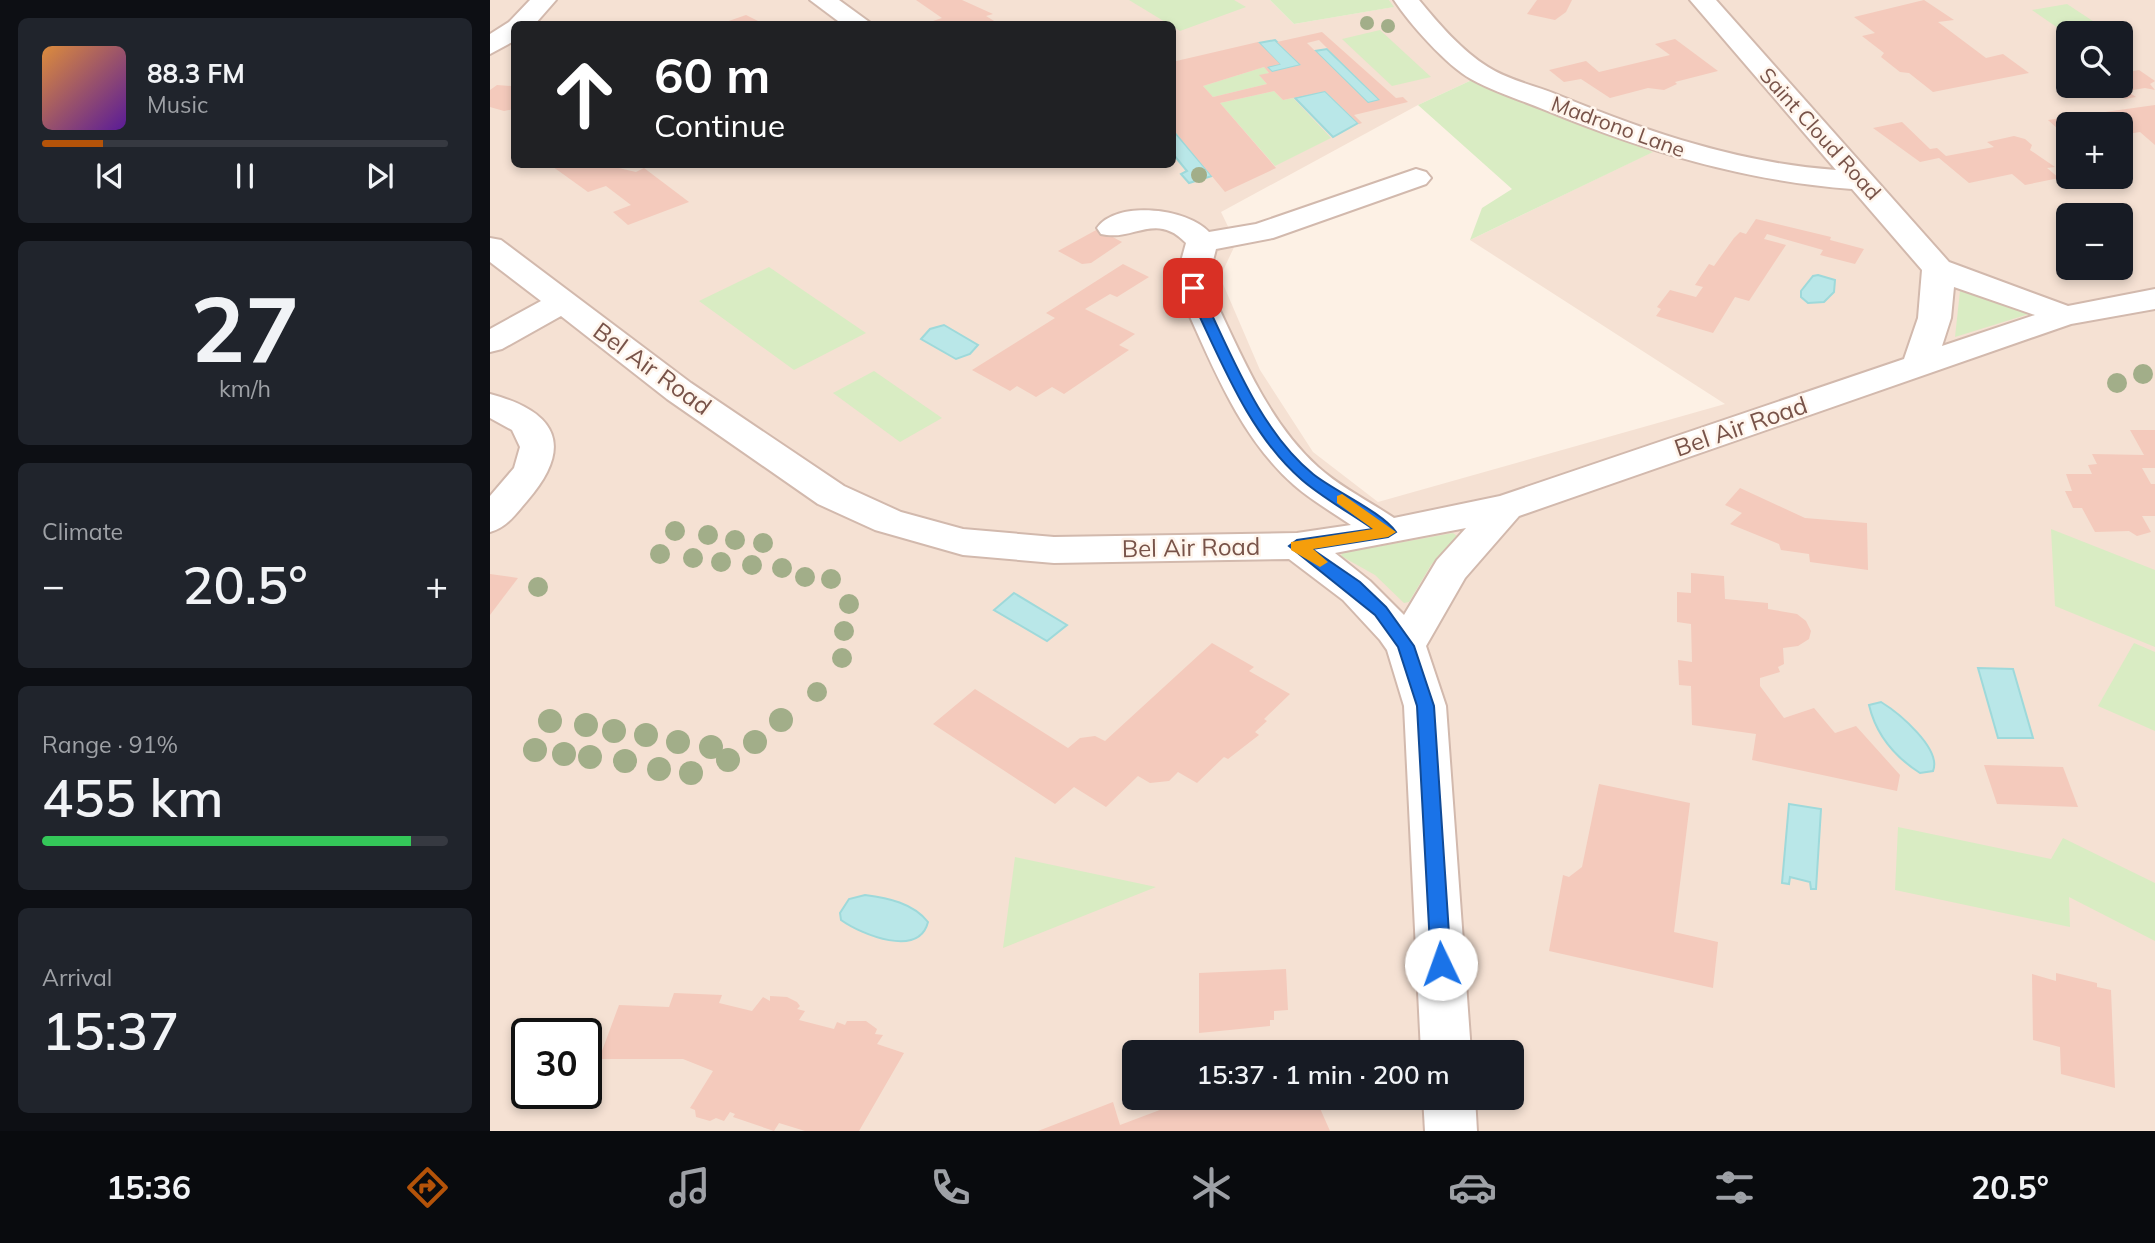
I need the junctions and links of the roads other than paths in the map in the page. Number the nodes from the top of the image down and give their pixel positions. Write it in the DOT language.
graph roads {
  1 [pos="544,0"];
  2 [pos="822,0"];
  3 [pos="1406,0"];
  4 [pos="1702,0"];
  5 [pos="524,21"];
  6 [pos="854,21"];
  7 [pos="511,31"];
  8 [pos="490,46"];
  9 [pos="1416,178"];
  10 [pos="1863,181"];
  11 [pos="1112,228"];
  12 [pos="1202,242"];
  13 [pos="490,247"];
  14 [pos="1938,269"];
  15 [pos="2155,299"];
  16 [pos="563,302"];
  17 [pos="2064,316"];
  18 [pos="490,342"];
  19 [pos="1918,365"];
  20 [pos="490,405"];
  21 [pos="1506,507"];
  22 [pos="490,519"];
  23 [pos="1388,532"];
  24 [pos="1297,546"];
  25 [pos="1406,646"];
  26 [pos="1445,1040"];
  27 [pos="1450,1110"];
  28 [pos="1451,1131"];
  1 -- 5 [label="street"];
  2 -- 6 [label="street"];
  3 -- 10 [label="street, Madrono Lane"];
  4 -- 10 [label="street, Saint Cloud Road"];
  7 -- 8 [label="street"];
  9 -- 12 [label="street"];
  10 -- 14 [label="street, Saint Cloud Road"];
  11 -- 12 [label="street"];
  12 -- 23 [label="street"];
  13 -- 16 [label="street, Bel Air Road"];
  14 -- 17 [label="street, Saint Cloud Road"];
  14 -- 19 [label="street"];
  15 -- 17 [label="street, Bel Air Road"];
  16 -- 18 [label="street"];
  16 -- 24 [label="street, Bel Air Road"];
  17 -- 19 [label="street, Bel Air Road"];
  19 -- 21 [label="street, Bel Air Road"];
  20 -- 22 [label="street"];
  21 -- 23 [label="street, Bel Air Road"];
  21 -- 25 [label="street"];
  23 -- 24 [label="street, Bel Air Road"];
  24 -- 25 [label="street"];
  25 -- 26 [label="street"];
  27 -- 28 [label="street"];
}
